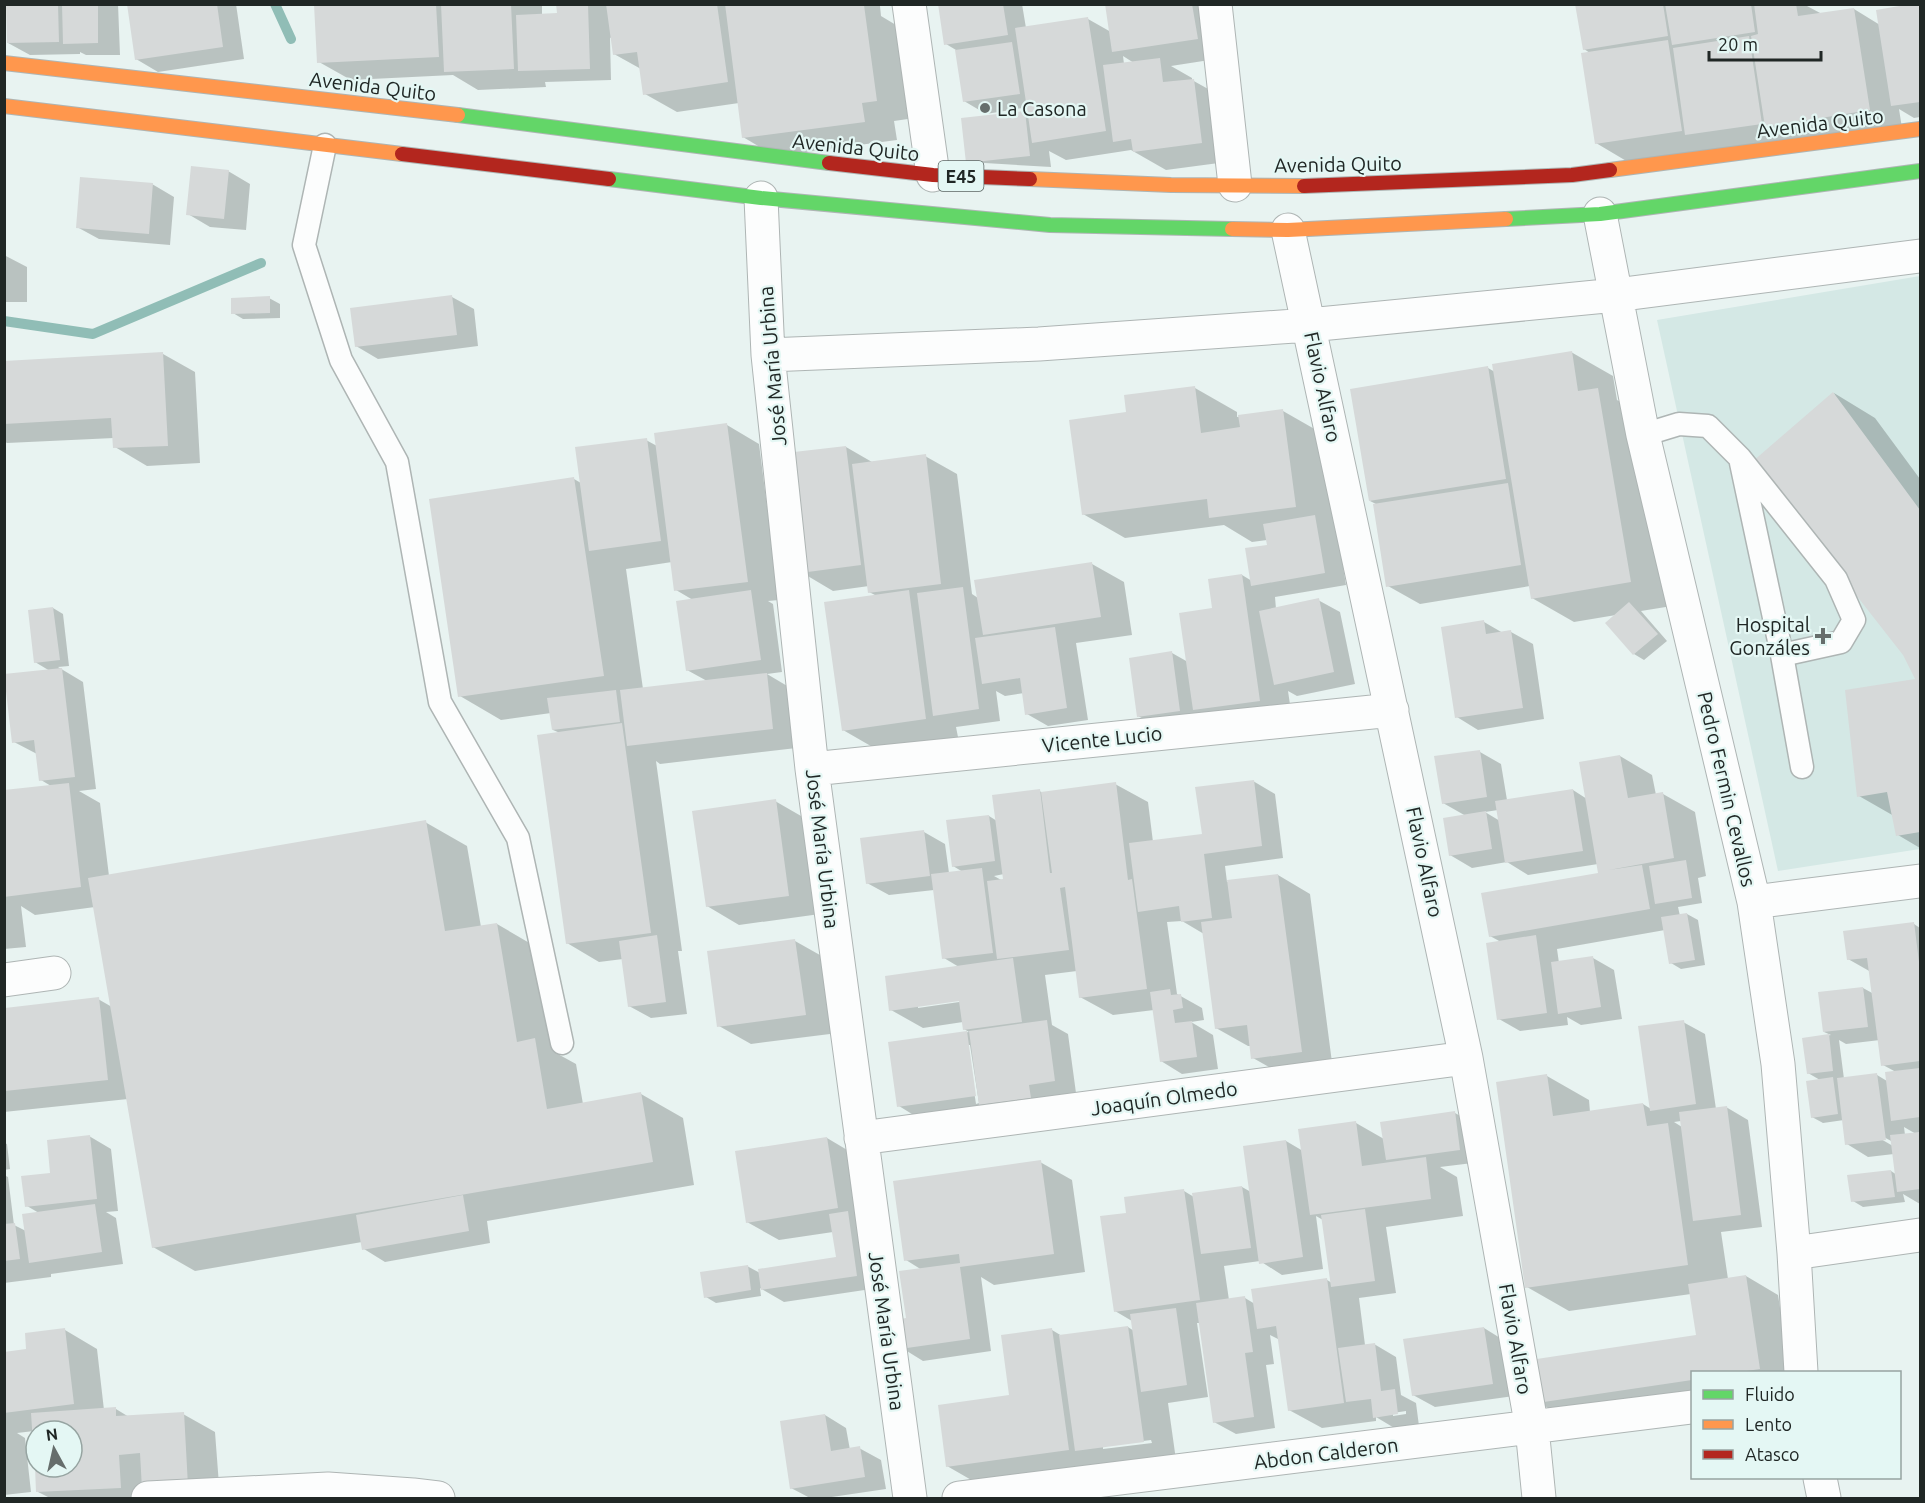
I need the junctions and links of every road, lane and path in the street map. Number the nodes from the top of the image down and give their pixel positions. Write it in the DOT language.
graph roads {
  1 [pos="909,4"];
  2 [pos="1215,4"];
  3 [pos="4,63"];
  4 [pos="4,106"];
  5 [pos="1920,129"];
  6 [pos="325,145"];
  7 [pos="1920,171"];
  8 [pos="933,175"];
  9 [pos="1235,185"];
  10 [pos="761,198"];
  11 [pos="1600,214"];
  12 [pos="1288,230"];
  13 [pos="1920,256"];
  14 [pos="1616,296"];
  15 [pos="1309,325"];
  16 [pos="768,355"];
  17 [pos="1643,435"];
  18 [pos="1740,458"];
  19 [pos="1782,656"];
  20 [pos="1392,710"];
  21 [pos="1802,767"];
  22 [pos="813,768"];
  23 [pos="1920,881"];
  24 [pos="1754,902"];
  25 [pos="54,973"];
  26 [pos="4,980"];
  27 [pos="562,1043"];
  28 [pos="1466,1058"];
  29 [pos="861,1138"];
  30 [pos="1920,1235"];
  31 [pos="1794,1253"];
  32 [pos="1801,1371"];
  33 [pos="1691,1407"];
  34 [pos="1532,1428"];
  35 [pos="1820,1479"];
  36 [pos="422,1497"];
  37 [pos="148,1498"];
  38 [pos="910,1498"];
  39 [pos="959,1498"];
  40 [pos="1539,1498"];
  41 [pos="1824,1498"];
  1 -- 8 [label="street"];
  2 -- 9 [label="street"];
  3 -- 8 [label="highway, Avenida Quito / E45"];
  4 -- 6 [label="highway, E45"];
  5 -- 9 [label="highway, Avenida Quito / E45"];
  6 -- 10 [label="highway, E45"];
  6 -- 27 [label="lane"];
  7 -- 11 [label="highway, E45"];
  8 -- 9 [label="highway, Avenida Quito / E45"];
  10 -- 12 [label="highway, E45"];
  10 -- 16 [label="street, José María Urbina"];
  11 -- 12 [label="highway, E45"];
  11 -- 14 [label="street, Pedro Fermin Cevallos"];
  12 -- 15 [label="street, Flavio Alfaro"];
  13 -- 14 [label="street"];
  14 -- 15 [label="street"];
  14 -- 17 [label="street, Pedro Fermin Cevallos"];
  15 -- 16 [label="street"];
  15 -- 20 [label="street, Flavio Alfaro"];
  16 -- 22 [label="street, José María Urbina"];
  17 -- 18 [label="lane"];
  17 -- 24 [label="street, Pedro Fermin Cevallos"];
  18 -- 19 [label="lane"];
  18 -- 19 [label="lane"];
  19 -- 21 [label="lane"];
  20 -- 22 [label="street, Vicente Lucio"];
  20 -- 28 [label="street, Flavio Alfaro"];
  22 -- 29 [label="street, José María Urbina"];
  23 -- 24 [label="street"];
  24 -- 31 [label="street, Pedro Fermin Cevallos"];
  25 -- 26 [label="street"];
  28 -- 29 [label="street, Joaquín Olmedo"];
  28 -- 34 [label="street, Flavio Alfaro"];
  29 -- 38 [label="street, José María Urbina"];
  30 -- 31 [label="street"];
  31 -- 32 [label="street, Pedro Fermin Cevallos"];
  33 -- 34 [label="street, Abdon Calderon"];
  34 -- 39 [label="street, Abdon Calderon"];
  34 -- 40 [label="street, Flavio Alfaro"];
  35 -- 41 [label="street"];
  36 -- 37 [label="street"];
}
